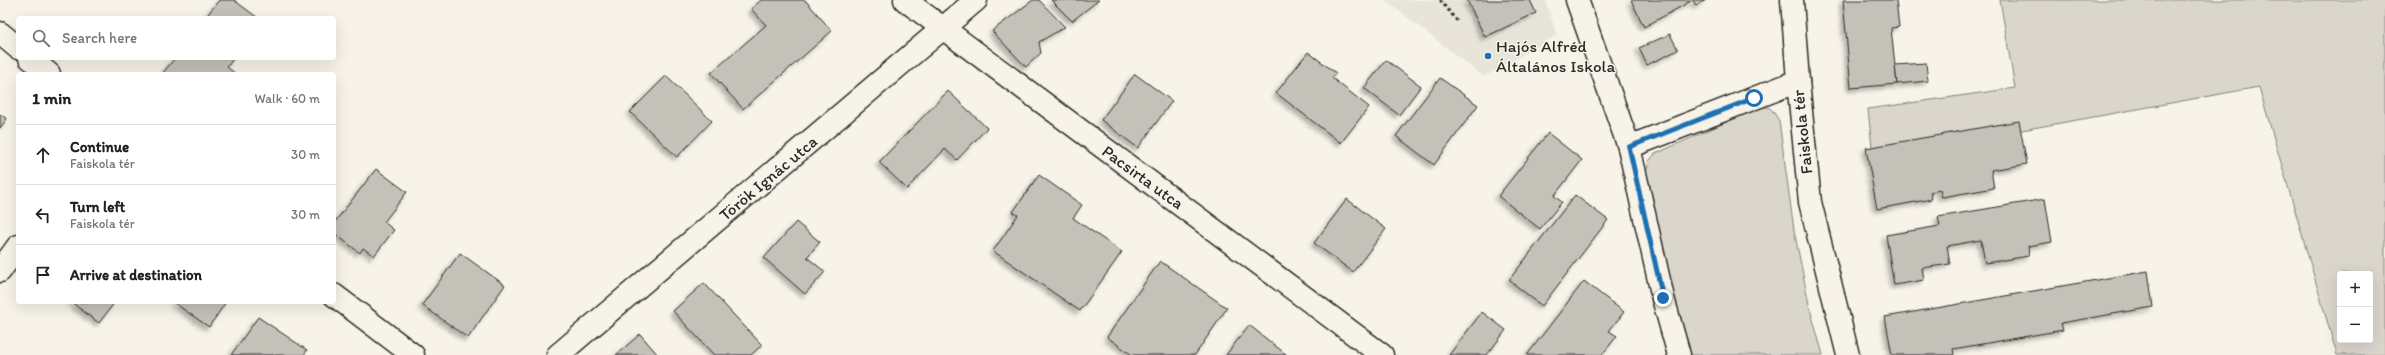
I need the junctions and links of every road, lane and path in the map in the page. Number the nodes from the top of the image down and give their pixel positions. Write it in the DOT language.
graph roads {
  1 [pos="904,0"];
  2 [pos="976,0"];
  3 [pos="1440,0"];
  4 [pos="1578,0"];
  5 [pos="1792,0"];
  6 [pos="1457,22"];
  7 [pos="943,30"];
  8 [pos="0,33"];
  9 [pos="16,46"];
  10 [pos="32,60"];
  11 [pos="47,72"];
  12 [pos="1798,81"];
  13 [pos="1629,147"];
  14 [pos="16,249"];
  15 [pos="0,271"];
  16 [pos="336,297"];
  17 [pos="413,355"];
  18 [pos="558,355"];
  19 [pos="1382,355"];
  20 [pos="1679,355"];
  21 [pos="1848,355"];
  1 -- 7 [label="street, Pacsirta utca"];
  2 -- 7 [label="street, Török Ignác utca"];
  3 -- 6 [label="path"];
  4 -- 13 [label="street"];
  5 -- 12 [label="street"];
  7 -- 18 [label="street, Török Ignác utca"];
  7 -- 19 [label="street, Pacsirta utca"];
  8 -- 9 [label="street"];
  10 -- 11 [label="street"];
  12 -- 13 [label="street, Faiskola tér"];
  12 -- 21 [label="street, Faiskola tér"];
  13 -- 20 [label="street"];
  14 -- 15 [label="street"];
  16 -- 17 [label="street"];
}
